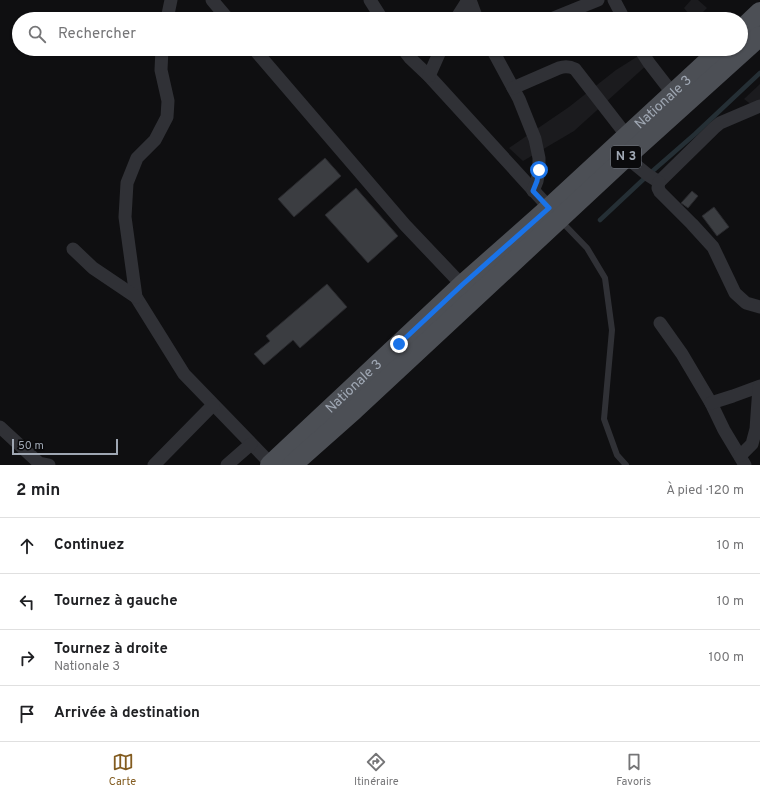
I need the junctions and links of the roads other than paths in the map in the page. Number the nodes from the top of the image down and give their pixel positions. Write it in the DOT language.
graph roads {
  1 [pos="171,0"];
  2 [pos="212,0"];
  3 [pos="370,0"];
  4 [pos="469,0"];
  5 [pos="598,0"];
  6 [pos="614,0"];
  7 [pos="168,12"];
  8 [pos="222,12"];
  9 [pos="378,12"];
  10 [pos="461,12"];
  11 [pos="474,12"];
  12 [pos="568,12"];
  13 [pos="620,12"];
  14 [pos="760,12"];
  15 [pos="748,23"];
  16 [pos="760,36"];
  17 [pos="748,47"];
  18 [pos="162,56"];
  19 [pos="260,56"];
  20 [pos="408,56"];
  21 [pos="438,56"];
  22 [pos="496,56"];
  23 [pos="644,56"];
  24 [pos="713,56"];
  25 [pos="738,56"];
  26 [pos="430,76"];
  27 [pos="513,88"];
  28 [pos="673,94"];
  29 [pos="760,106"];
  30 [pos="627,136"];
  31 [pos="626,157"];
  32 [pos="659,182"];
  33 [pos="533,191"];
  34 [pos="554,214"];
  35 [pos="73,250"];
  36 [pos="462,285"];
  37 [pos="136,297"];
  38 [pos="760,307"];
  39 [pos="660,323"];
  40 [pos="759,387"];
  41 [pos="711,403"];
  42 [pos="213,404"];
  43 [pos="0,427"];
  44 [pos="756,443"];
  45 [pos="251,444"];
  46 [pos="743,461"];
  47 [pos="49,465"];
  48 [pos="154,465"];
  49 [pos="228,465"];
  50 [pos="271,465"];
  51 [pos="292,465"];
  52 [pos="626,465"];
  1 -- 7 [label="street"];
  2 -- 8 [label="street"];
  3 -- 9 [label="street"];
  4 -- 10 [label="street"];
  4 -- 11 [label="street"];
  5 -- 12 [label="street"];
  6 -- 13 [label="street"];
  14 -- 15 [label="main road"];
  16 -- 17 [label="main road, N 3"];
  18 -- 37 [label="street"];
  19 -- 36 [label="street"];
  20 -- 26 [label="street"];
  21 -- 26 [label="street"];
  22 -- 27 [label="street"];
  23 -- 28 [label="street"];
  24 -- 28 [label="main road, Nationale 3 / N 3"];
  25 -- 31 [label="main road, N 3"];
  26 -- 33 [label="street"];
  27 -- 30 [label="street"];
  27 -- 33 [label="street"];
  28 -- 30 [label="main road, Nationale 3 / N 3"];
  29 -- 32 [label="street"];
  30 -- 34 [label="main road, Nationale 3 / N 3"];
  31 -- 32 [label="street"];
  31 -- 34 [label="main road, N 3"];
  32 -- 38 [label="street"];
  33 -- 34 [label="street"];
  34 -- 36 [label="main road, Nationale 3 / N 3"];
  34 -- 51 [label="main road, N 3"];
  34 -- 52 [label="lane"];
  35 -- 37 [label="street"];
  36 -- 50 [label="main road, Nationale 3 / N 3"];
  37 -- 42 [label="street"];
  39 -- 41 [label="street"];
  40 -- 41 [label="street"];
  40 -- 44 [label="street"];
  41 -- 46 [label="street"];
  42 -- 45 [label="street"];
  42 -- 48 [label="street"];
  43 -- 47 [label="street"];
  44 -- 46 [label="street"];
  45 -- 49 [label="street"];
  45 -- 50 [label="street"];
}
